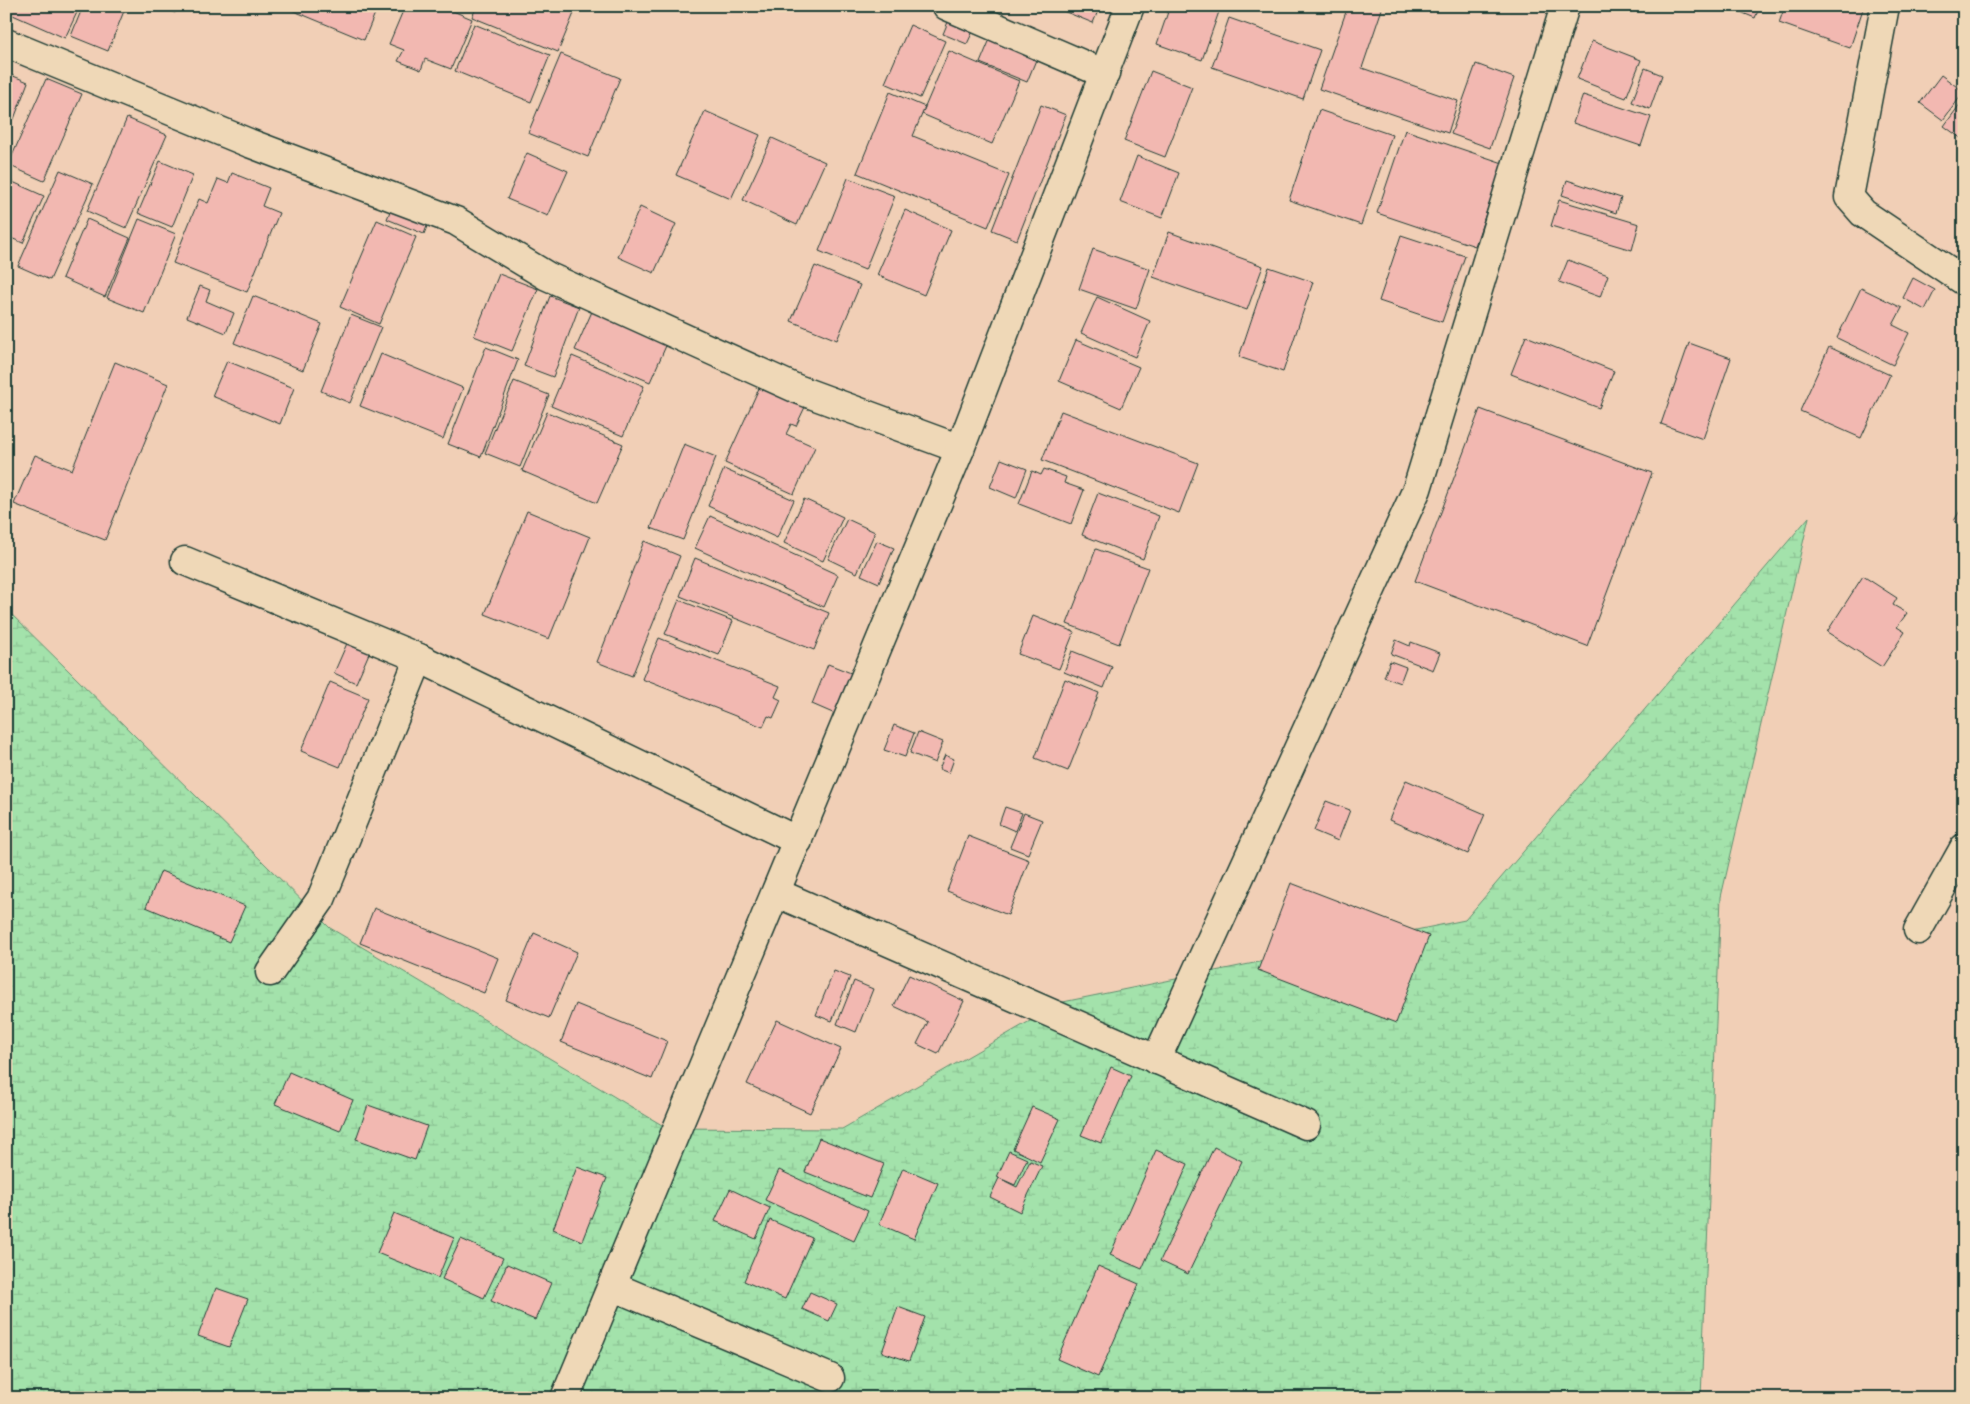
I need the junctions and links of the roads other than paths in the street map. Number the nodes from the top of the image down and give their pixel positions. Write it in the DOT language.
graph roads {
  1 [pos="948,6"];
  2 [pos="1130,6"];
  3 [pos="1565,6"];
  4 [pos="1885,6"];
  5 [pos="6,43"];
  6 [pos="1105,74"];
  7 [pos="1964,281"];
  8 [pos="960,449"];
  9 [pos="185,561"];
  10 [pos="419,658"];
  11 [pos="798,841"];
  12 [pos="1964,848"];
  13 [pos="777,893"];
  14 [pos="1918,930"];
  15 [pos="270,972"];
  16 [pos="1156,1060"];
  17 [pos="1306,1125"];
  18 [pos="612,1286"];
  19 [pos="830,1378"];
  20 [pos="566,1398"];
  1 -- 6 [label="street"];
  2 -- 6 [label="street"];
  3 -- 16 [label="street"];
  4 -- 7 [label="street"];
  5 -- 8 [label="street"];
  6 -- 8 [label="street"];
  8 -- 11 [label="street"];
  9 -- 10 [label="street"];
  10 -- 11 [label="street"];
  10 -- 15 [label="street"];
  11 -- 13 [label="street"];
  12 -- 14 [label="street"];
  13 -- 16 [label="street"];
  13 -- 18 [label="street"];
  16 -- 17 [label="street"];
  18 -- 19 [label="street"];
  18 -- 20 [label="street"];
}
